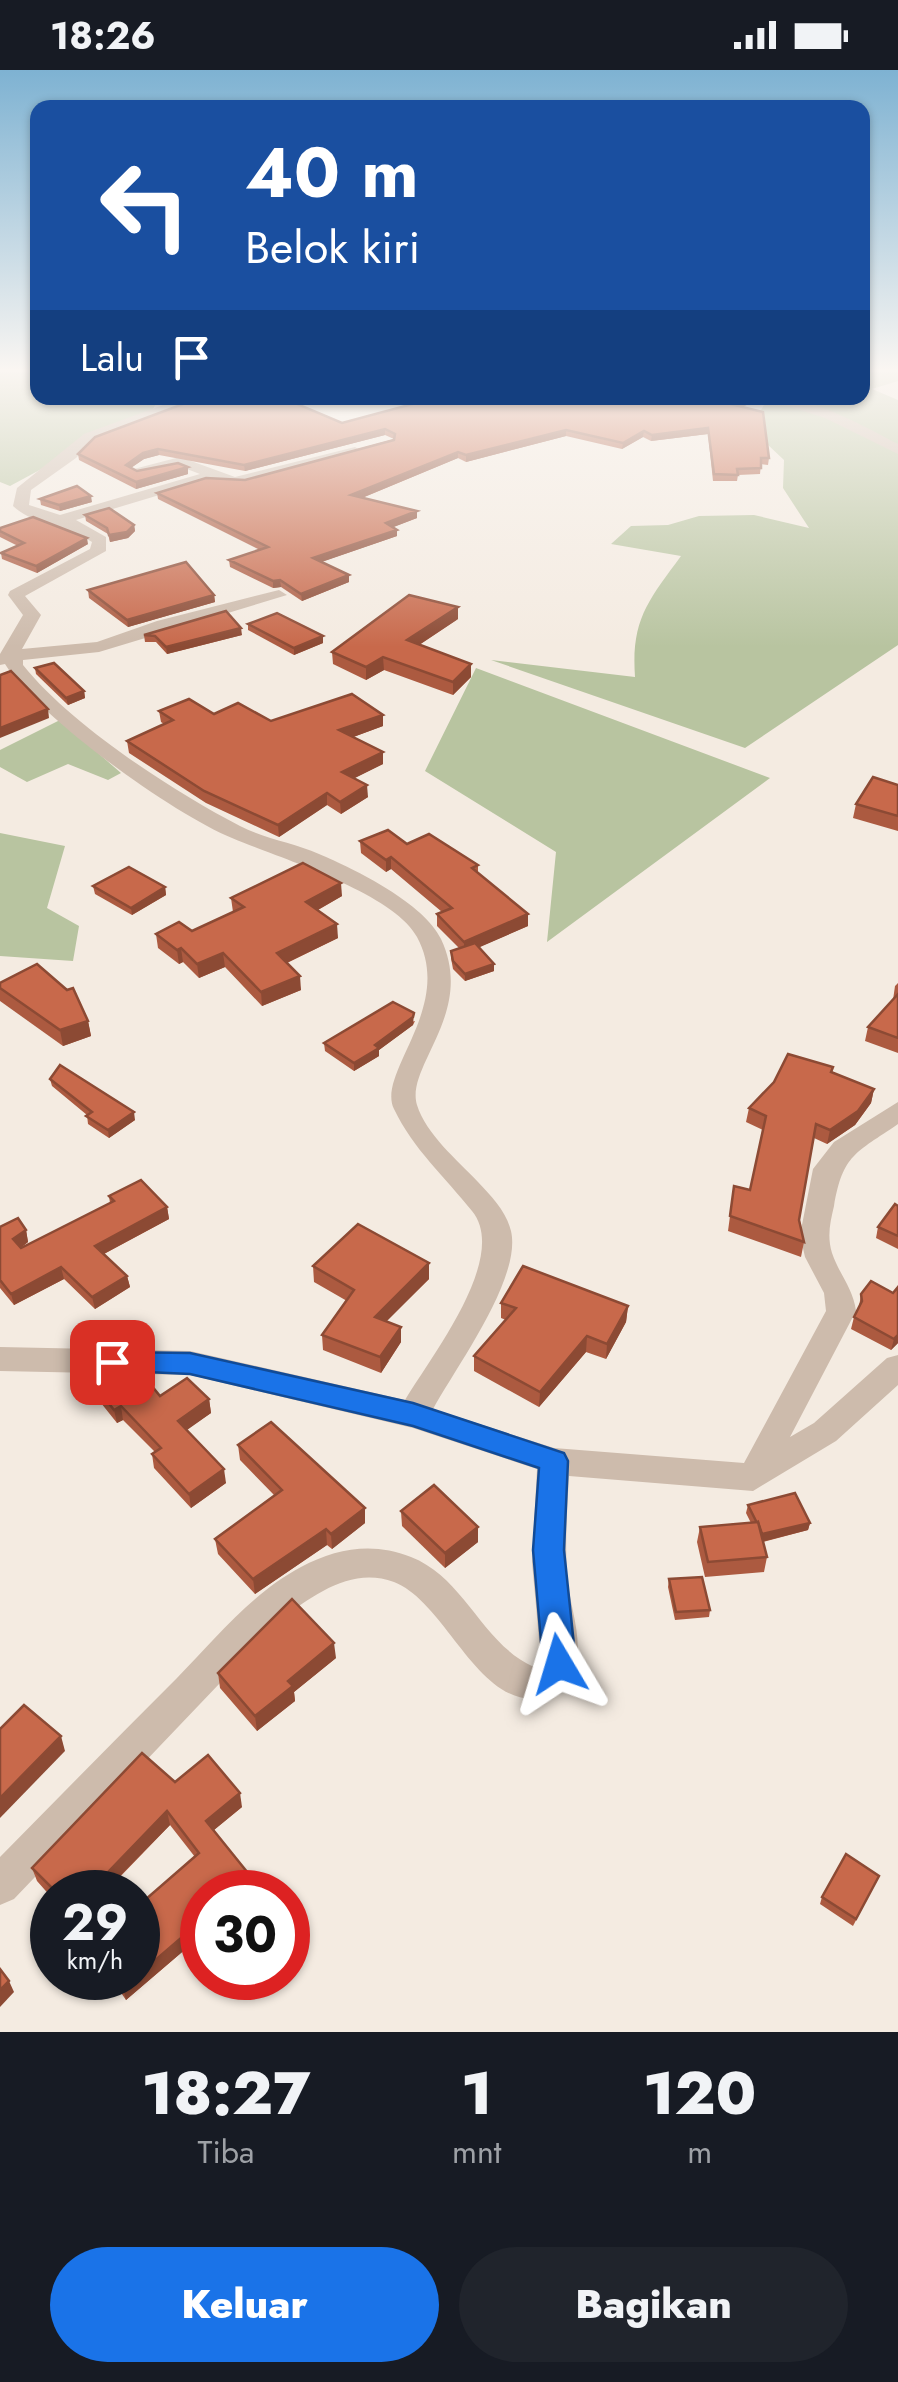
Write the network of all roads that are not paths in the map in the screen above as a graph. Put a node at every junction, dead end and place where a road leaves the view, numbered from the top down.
1 (59, 464) edge
2 (169, 464) edge
3 (188, 464) edge
4 (306, 464) edge
5 (137, 470) edge
6 (218, 476) junction
7 (11, 510) edge
8 (61, 520) junction
9 (278, 595) dead end
10 (7, 658) edge
11 (898, 1111) edge
12 (0, 1359) edge
13 (898, 1367) edge
14 (413, 1414) junction
15 (554, 1461) junction
16 (752, 1478) junction
17 (0, 1886) edge

1 - 7 street
2 - 5 street
3 - 6 street
4 - 6 street
6 - 8 street
7 - 8 street
8 - 10 street
9 - 10 street
10 - 14 street
11 - 16 street
12 - 14 street
13 - 16 street
14 - 15 street
15 - 16 street
15 - 17 street

